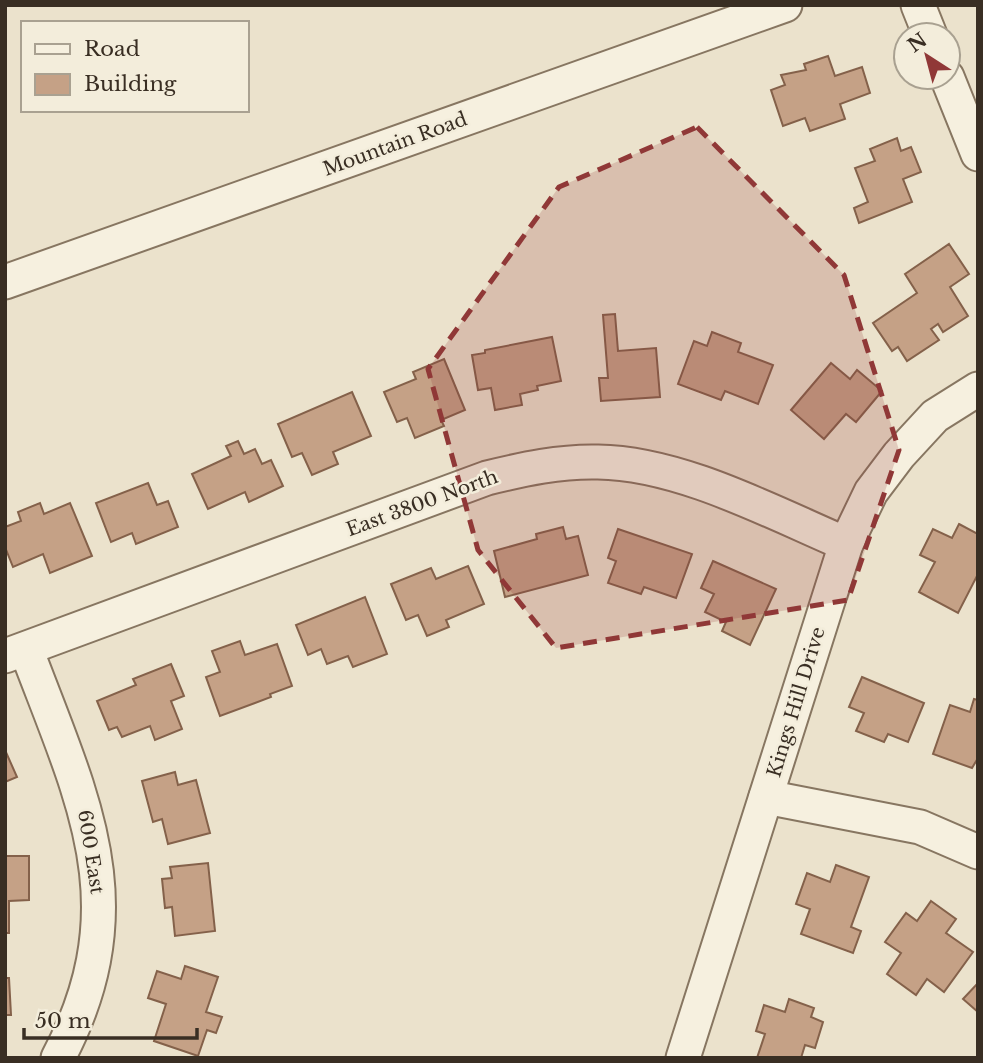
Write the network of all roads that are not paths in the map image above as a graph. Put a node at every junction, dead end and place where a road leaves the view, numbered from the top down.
1 (785, 5) edge
2 (953, 91) edge
3 (978, 154) edge
4 (5, 282) edge
5 (978, 389) edge
6 (846, 544) junction
7 (15, 652) edge
8 (766, 796) junction
9 (978, 852) edge
10 (58, 1058) edge
11 (683, 1058) edge

1 - 4 street, Mountain Road
2 - 3 street
5 - 6 street, Kings Hill Drive
6 - 7 street, East 3800 North
6 - 8 street, Kings Hill Drive
7 - 10 street, 600 East
8 - 9 street
8 - 11 street, Kings Hill Drive

